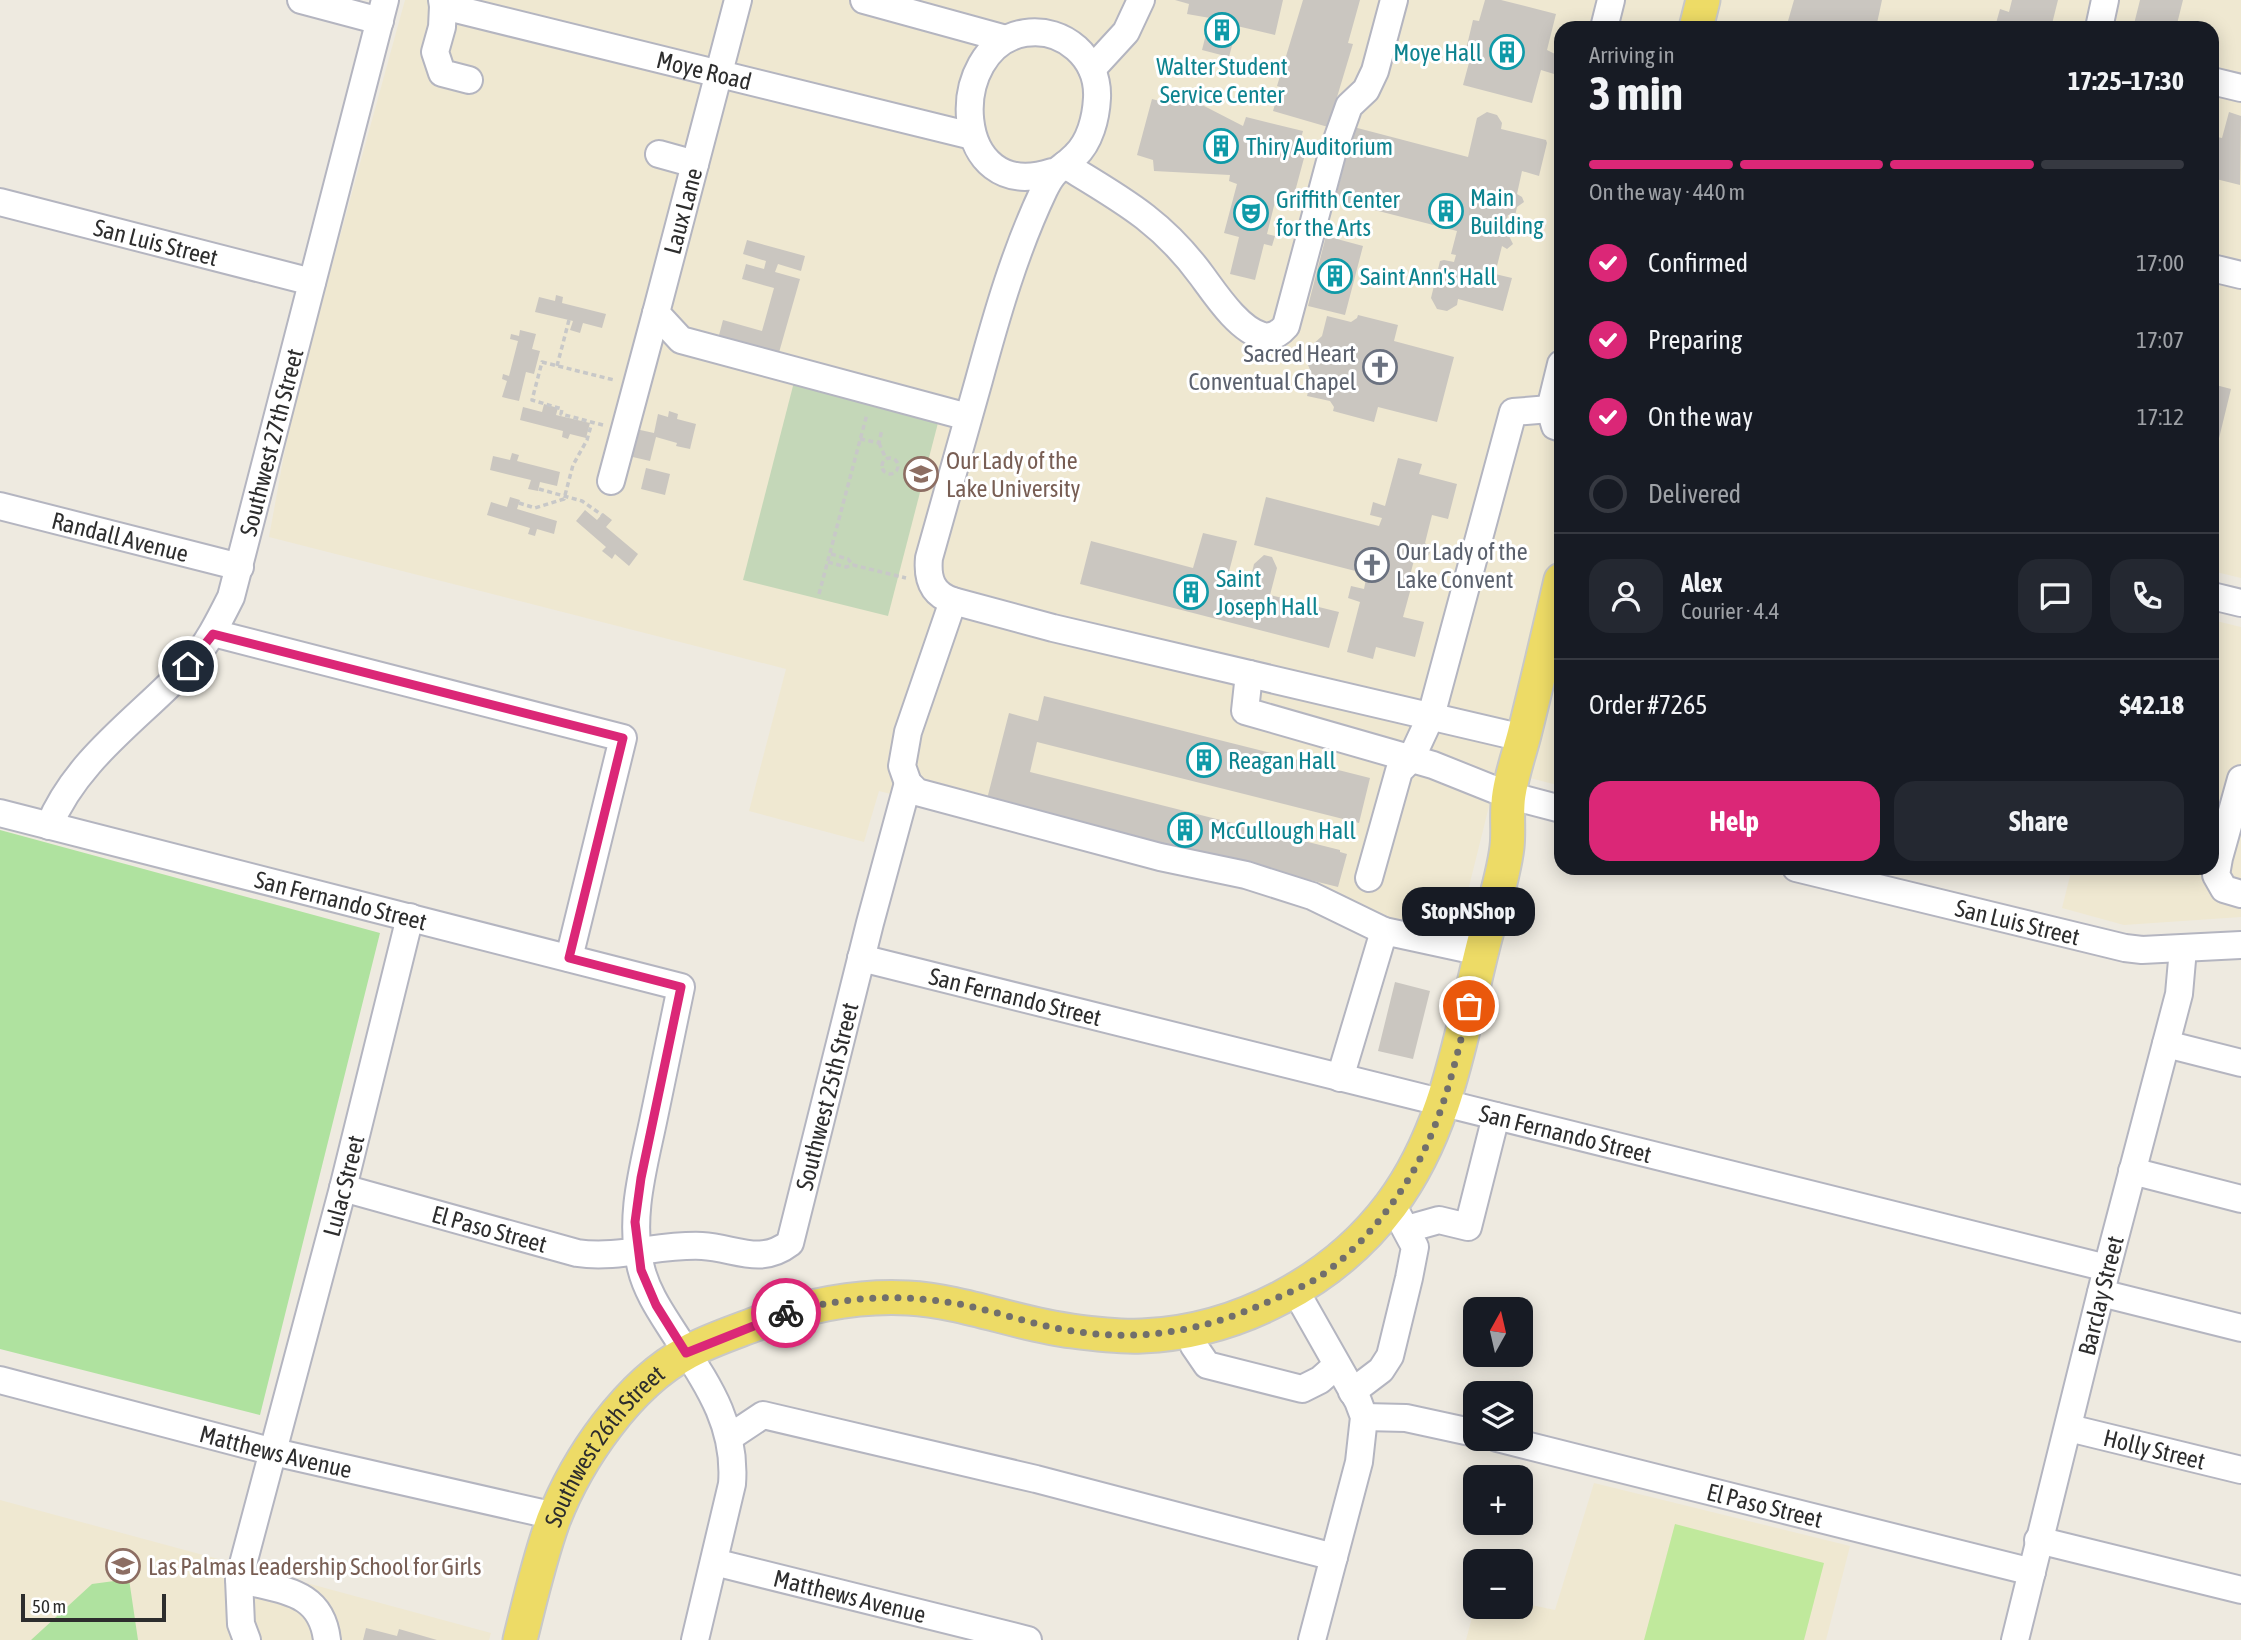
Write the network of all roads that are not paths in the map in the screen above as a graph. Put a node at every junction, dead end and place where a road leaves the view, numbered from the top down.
1 (301, 0) edge
2 (738, 0) edge
3 (864, 0) edge
4 (1141, 0) edge
5 (1394, 0) edge
6 (1611, 0) edge
7 (1703, 0) edge
8 (1726, 0) edge
9 (2105, 0) edge
10 (442, 3) edge
11 (489, 8) edge
12 (382, 10) edge
13 (1606, 21) edge
14 (1698, 21) edge
15 (1721, 21) edge
16 (2100, 21) edge
17 (1006, 39) junction
18 (1092, 69) junction
19 (718, 74) junction
20 (469, 80) dead end
21 (2219, 83) edge
22 (2241, 88) edge
23 (972, 136) junction
24 (659, 155) dead end
25 (695, 164) junction
26 (1058, 169) junction
27 (0, 202) edge
28 (2219, 270) edge
29 (2241, 275) edge
30 (312, 282) junction
31 (656, 313) junction
32 (968, 417) junction
33 (1554, 419) edge
34 (611, 481) dead end
35 (0, 506) edge
36 (240, 568) junction
37 (2219, 598) edge
38 (953, 601) junction
39 (2241, 603) edge
40 (1554, 609) edge
41 (213, 634) junction
42 (1249, 674) junction
43 (1554, 710) edge
44 (1431, 716) junction
45 (1523, 738) junction
46 (1411, 759) junction
47 (905, 791) junction
48 (2239, 791) edge
49 (1534, 802) edge
50 (0, 813) edge
51 (49, 826) junction
52 (2219, 858) edge
53 (1825, 875) edge
54 (2216, 875) edge
55 (1369, 878) dead end
56 (2241, 894) edge
57 (410, 918) junction
58 (1384, 931) junction
59 (2241, 945) edge
60 (2183, 948) junction
61 (1481, 952) junction
62 (569, 958) junction
63 (861, 958) junction
64 (681, 987) joint
65 (2166, 1044) junction
66 (2241, 1063) edge
67 (1340, 1078) junction
68 (1444, 1104) junction
69 (1496, 1116) junction
70 (2132, 1171) junction
71 (342, 1188) junction
72 (2241, 1199) edge
73 (1400, 1217) junction
74 (638, 1251) junction
75 (2104, 1281) junction
76 (1294, 1290) junction
77 (2241, 1328) edge
78 (1187, 1330) junction
79 (686, 1353) junction
80 (1337, 1366) junction
81 (0, 1380) edge
82 (1352, 1392) junction
83 (1364, 1418) junction
84 (2068, 1428) junction
85 (1463, 1430) edge
86 (730, 1437) junction
87 (1533, 1447) edge
88 (274, 1452) junction
89 (2241, 1470) edge
90 (555, 1516) junction
91 (2038, 1540) junction
92 (1334, 1557) junction
93 (714, 1562) junction
94 (2032, 1572) junction
95 (239, 1579) junction
96 (2241, 1590) edge
97 (247, 1640) edge
98 (327, 1640) edge
99 (520, 1640) edge
100 (695, 1640) edge
101 (1028, 1640) edge
102 (1312, 1640) edge
103 (2015, 1640) edge

1 - 12 street
2 - 19 street, Laux Lane
3 - 17 street
4 - 18 street
5 - 26 street
6 - 13 street
7 - 14 main road
8 - 15 main road
9 - 16 street
10 - 11 street, Moye Road
10 - 20 street
11 - 19 street, Moye Road
12 - 30 street, Southwest 27th Street
17 - 18 street
17 - 23 street
18 - 26 street
19 - 23 street, Moye Road
19 - 25 street, Laux Lane
21 - 22 street
23 - 26 street
24 - 25 street
25 - 31 street, Laux Lane
26 - 32 street
27 - 30 street, San Luis Street
28 - 29 street
30 - 36 street, Southwest 27th Street
31 - 32 street
31 - 34 street, Laux Lane
32 - 38 street
33 - 44 street
35 - 36 street, Randall Avenue
36 - 41 street, Southwest 27th Street
37 - 39 street
38 - 42 street
38 - 47 street, Southwest 25th Street
40 - 45 main road
41 - 51 street, Southwest 27th Street
41 - 62 street
42 - 44 street
42 - 46 street
43 - 49 main road
44 - 45 street
44 - 46 street
45 - 49 main road
46 - 49 street
46 - 55 street
47 - 58 street
47 - 63 street, Southwest 25th Street
48 - 52 street
49 - 61 main road
50 - 51 street, San Fernando Street
51 - 57 street, San Fernando Street
53 - 60 street, San Luis Street
54 - 56 street
57 - 62 street, San Fernando Street
57 - 71 street, Lulac Street
58 - 61 street
58 - 67 street
59 - 60 street, San Luis Street
60 - 65 street, Barclay Street
61 - 68 main road
62 - 64 street, San Fernando Street
63 - 67 street, San Fernando Street
63 - 74 street, Southwest 25th Street
64 - 74 street, Southwest 26th Street
65 - 66 street
65 - 70 street, Barclay Street
67 - 68 street, San Fernando Street
68 - 69 street, San Fernando Street
68 - 73 main road
69 - 73 street
69 - 75 street, San Fernando Street
70 - 72 street
70 - 75 street, Barclay Street
71 - 74 street, El Paso Street
71 - 88 street, Lulac Street
73 - 76 main road
73 - 82 street
74 - 79 street, Southwest 26th Street
75 - 77 street, San Fernando Street
75 - 84 street, Barclay Street
76 - 78 main road
76 - 80 street
78 - 79 main road
78 - 80 street
79 - 86 street
79 - 90 main road, Southwest 26th Street
80 - 82 street
81 - 88 street, Matthews Avenue
82 - 83 street
83 - 85 street
83 - 92 street
84 - 89 street, Holly Street
84 - 91 street, Barclay Street
86 - 92 street
86 - 93 street
87 - 94 street, El Paso Street
88 - 90 street, Matthews Avenue
88 - 95 street, Lulac Street
90 - 99 main road, Southwest 26th Street
91 - 94 street, Barclay Street
91 - 96 street
92 - 102 street
93 - 100 street
93 - 101 street, Matthews Avenue
94 - 103 street, Barclay Street
95 - 97 street, Lulac Street
95 - 98 street

